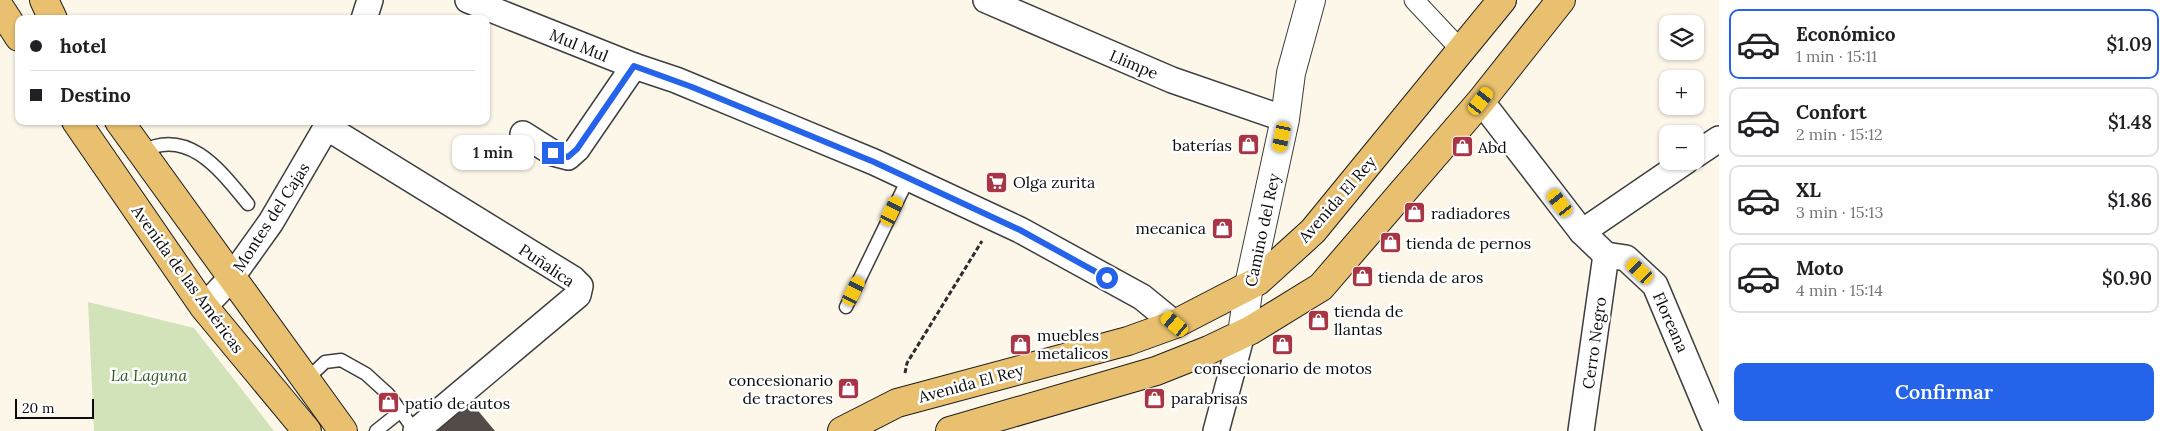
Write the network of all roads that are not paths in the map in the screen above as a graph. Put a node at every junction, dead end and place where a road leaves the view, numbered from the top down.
1 (44, 0) edge
2 (370, 0) edge
3 (468, 0) edge
4 (986, 0) edge
5 (1312, 0) edge
6 (1414, 0) edge
7 (1502, 0) edge
8 (1561, 0) edge
9 (52, 15) edge
10 (365, 15) edge
11 (1461, 50) junction
12 (634, 66) junction
13 (1481, 101) junction
14 (1286, 119) junction
15 (79, 125) edge
16 (122, 125) edge
17 (329, 125) edge
18 (524, 134) dead end
19 (1719, 139) edge
20 (1704, 149) edge
21 (141, 152) junction
22 (1673, 170) edge
23 (908, 179) junction
24 (248, 204) dead end
25 (1582, 232) junction
26 (1606, 254) junction
27 (231, 278) junction
28 (1249, 285) junction
29 (204, 307) junction
30 (846, 307) dead end
31 (1175, 324) junction
32 (1242, 334) junction
33 (306, 380) junction
34 (401, 411) junction
35 (996, 425) edge
36 (307, 431) edge
37 (343, 431) edge
38 (376, 431) edge
39 (416, 431) edge
40 (842, 431) edge
41 (950, 431) edge
42 (1216, 431) edge
43 (1581, 431) edge
44 (1719, 431) edge

1 - 9 main road
2 - 10 street
3 - 12 street, Mul Mul
4 - 14 street, Llimpe
5 - 14 street, Camino del Rey
6 - 11 street
7 - 11 main road, Avenida El Rey
8 - 13 main road
11 - 28 main road, Avenida El Rey
12 - 18 street
12 - 23 street, Mul Mul
13 - 25 street, Floreana
13 - 32 main road
14 - 28 street, Camino del Rey
15 - 29 main road, Avenida de las Américas
16 - 21 main road
17 - 27 street, Montes del Cajas
17 - 39 street, Puñalica
19 - 20 street
21 - 24 lane
21 - 27 main road
22 - 25 street
23 - 30 lane
23 - 31 street, Mul Mul
25 - 26 street, Floreana
26 - 43 street, Cerro Negro
26 - 44 street, Floreana
27 - 29 street, Montes del Cajas
27 - 33 main road
28 - 31 main road, Avenida El Rey
28 - 32 street, Camino del Rey
29 - 36 main road, Avenida de las Américas
31 - 40 main road, Avenida El Rey
32 - 35 main road
32 - 42 street, Camino del Rey
33 - 34 lane
33 - 37 main road
34 - 38 lane
34 - 39 lane
35 - 41 main road

